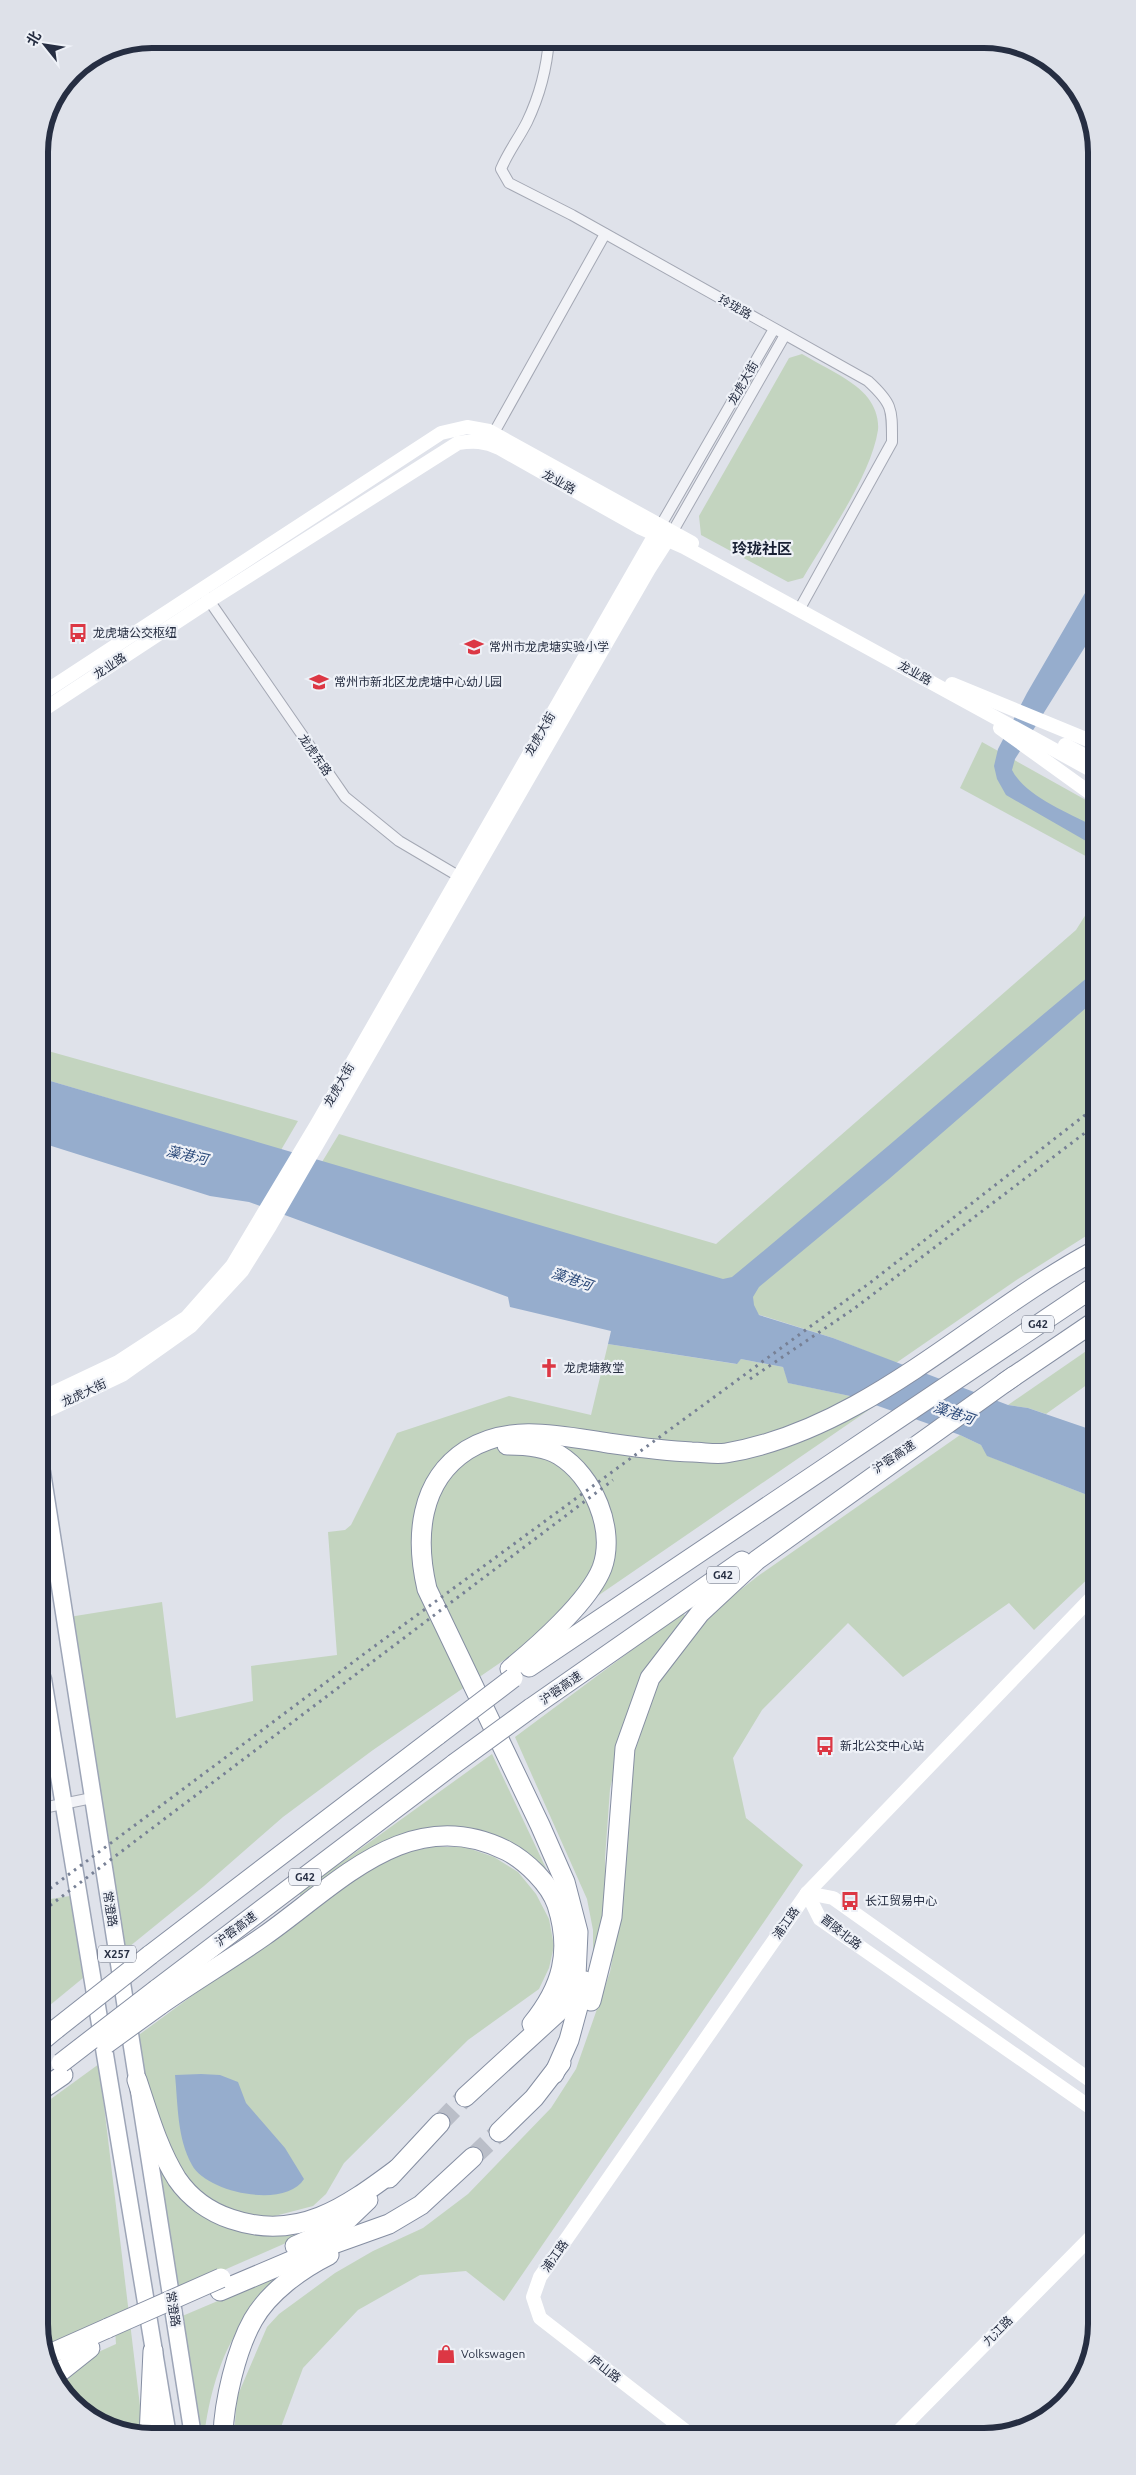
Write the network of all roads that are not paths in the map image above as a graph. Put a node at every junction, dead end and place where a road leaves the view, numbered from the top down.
1 (547, 48) edge
2 (605, 234) junction
3 (774, 328) junction
4 (785, 335) junction
5 (491, 438) junction
6 (664, 533) junction
7 (205, 595) junction
8 (801, 607) junction
9 (48, 690) edge
10 (48, 706) edge
11 (1007, 719) junction
12 (1040, 737) junction
13 (1088, 742) edge
14 (1088, 758) edge
15 (1088, 768) edge
16 (1088, 790) edge
17 (463, 879) junction
18 (265, 1224) junction
19 (1088, 1254) edge
20 (1088, 1291) edge
21 (1088, 1326) edge
22 (48, 1395) edge
23 (48, 1410) edge
24 (918, 1443) junction
25 (48, 1511) edge
26 (1088, 1601) edge
27 (512, 1674) junction
28 (48, 1709) edge
29 (92, 1798) junction
30 (64, 1804) junction
31 (48, 1807) edge
32 (807, 1892) junction
33 (158, 1997) junction
34 (50, 2034) edge
35 (56, 2072) edge
36 (492, 2072) junction
37 (554, 2074) junction
38 (1088, 2079) edge
39 (137, 2080) junction
40 (48, 2083) edge
41 (465, 2098) tunnel mouth
42 (1088, 2106) edge
43 (440, 2123) tunnel mouth
44 (499, 2132) tunnel mouth
45 (473, 2157) tunnel mouth
46 (398, 2169) junction
47 (389, 2224) junction
48 (1088, 2240) edge
49 (220, 2285) junction
50 (533, 2297) joint
51 (109, 2334) junction
52 (64, 2348) junction
53 (90, 2348) junction
54 (51, 2349) edge
55 (153, 2351) junction
56 (52, 2353) edge
57 (56, 2364) edge
58 (60, 2372) edge
59 (149, 2427) edge
60 (166, 2427) edge
61 (192, 2427) edge
62 (223, 2427) edge
63 (681, 2428) edge
64 (902, 2428) edge

1 - 2 street, 玲珑路
2 - 3 street, 玲珑路
2 - 5 street
3 - 4 street, 玲珑路
3 - 6 street, 龙虎大街
4 - 6 street, 龙虎大街
4 - 8 street, 玲珑路
5 - 6 street, 龙业路
5 - 7 street, 龙业路
6 - 8 street, 龙业路
6 - 17 street, 龙虎大街
7 - 9 street, 龙业路
7 - 10 street, 龙业路
7 - 17 street, 龙虎东路
8 - 11 street, 龙业路
11 - 12 street, 龙业路
11 - 12 street
12 - 13 street
12 - 14 street, 龙业路
12 - 15 street, 龙业路
12 - 16 street
17 - 18 street, 龙虎大街
18 - 22 street, 龙虎大街
18 - 23 street, 龙虎大街
19 - 36 highway
20 - 27 highway, G42
21 - 24 highway, G42
24 - 33 highway, 沪蓉高速 / G42, bridge
24 - 37 highway
25 - 29 main road, 常澄路 / X257
26 - 32 street, 浦江路
27 - 34 highway, G42, bridge
27 - 37 highway
28 - 30 main road, X257
29 - 30 street
29 - 39 main road, 常澄路 / X257
30 - 31 street
30 - 55 main road, X257
32 - 38 street, 晋陵北路
32 - 42 street, 晋陵北路
32 - 50 street, 浦江路
33 - 35 highway, bridge
33 - 36 highway
35 - 40 highway
36 - 41 highway
37 - 44 highway
39 - 46 highway
39 - 61 main road, 常澄路 / X257
43 - 46 highway
45 - 47 highway
46 - 49 highway
47 - 49 highway
47 - 62 highway
48 - 64 street, 九江路
49 - 51 highway
50 - 63 street, 庐山路
51 - 52 highway
51 - 53 highway
52 - 54 highway
52 - 56 highway
53 - 57 highway
53 - 58 highway
55 - 59 highway
55 - 60 main road, X257

